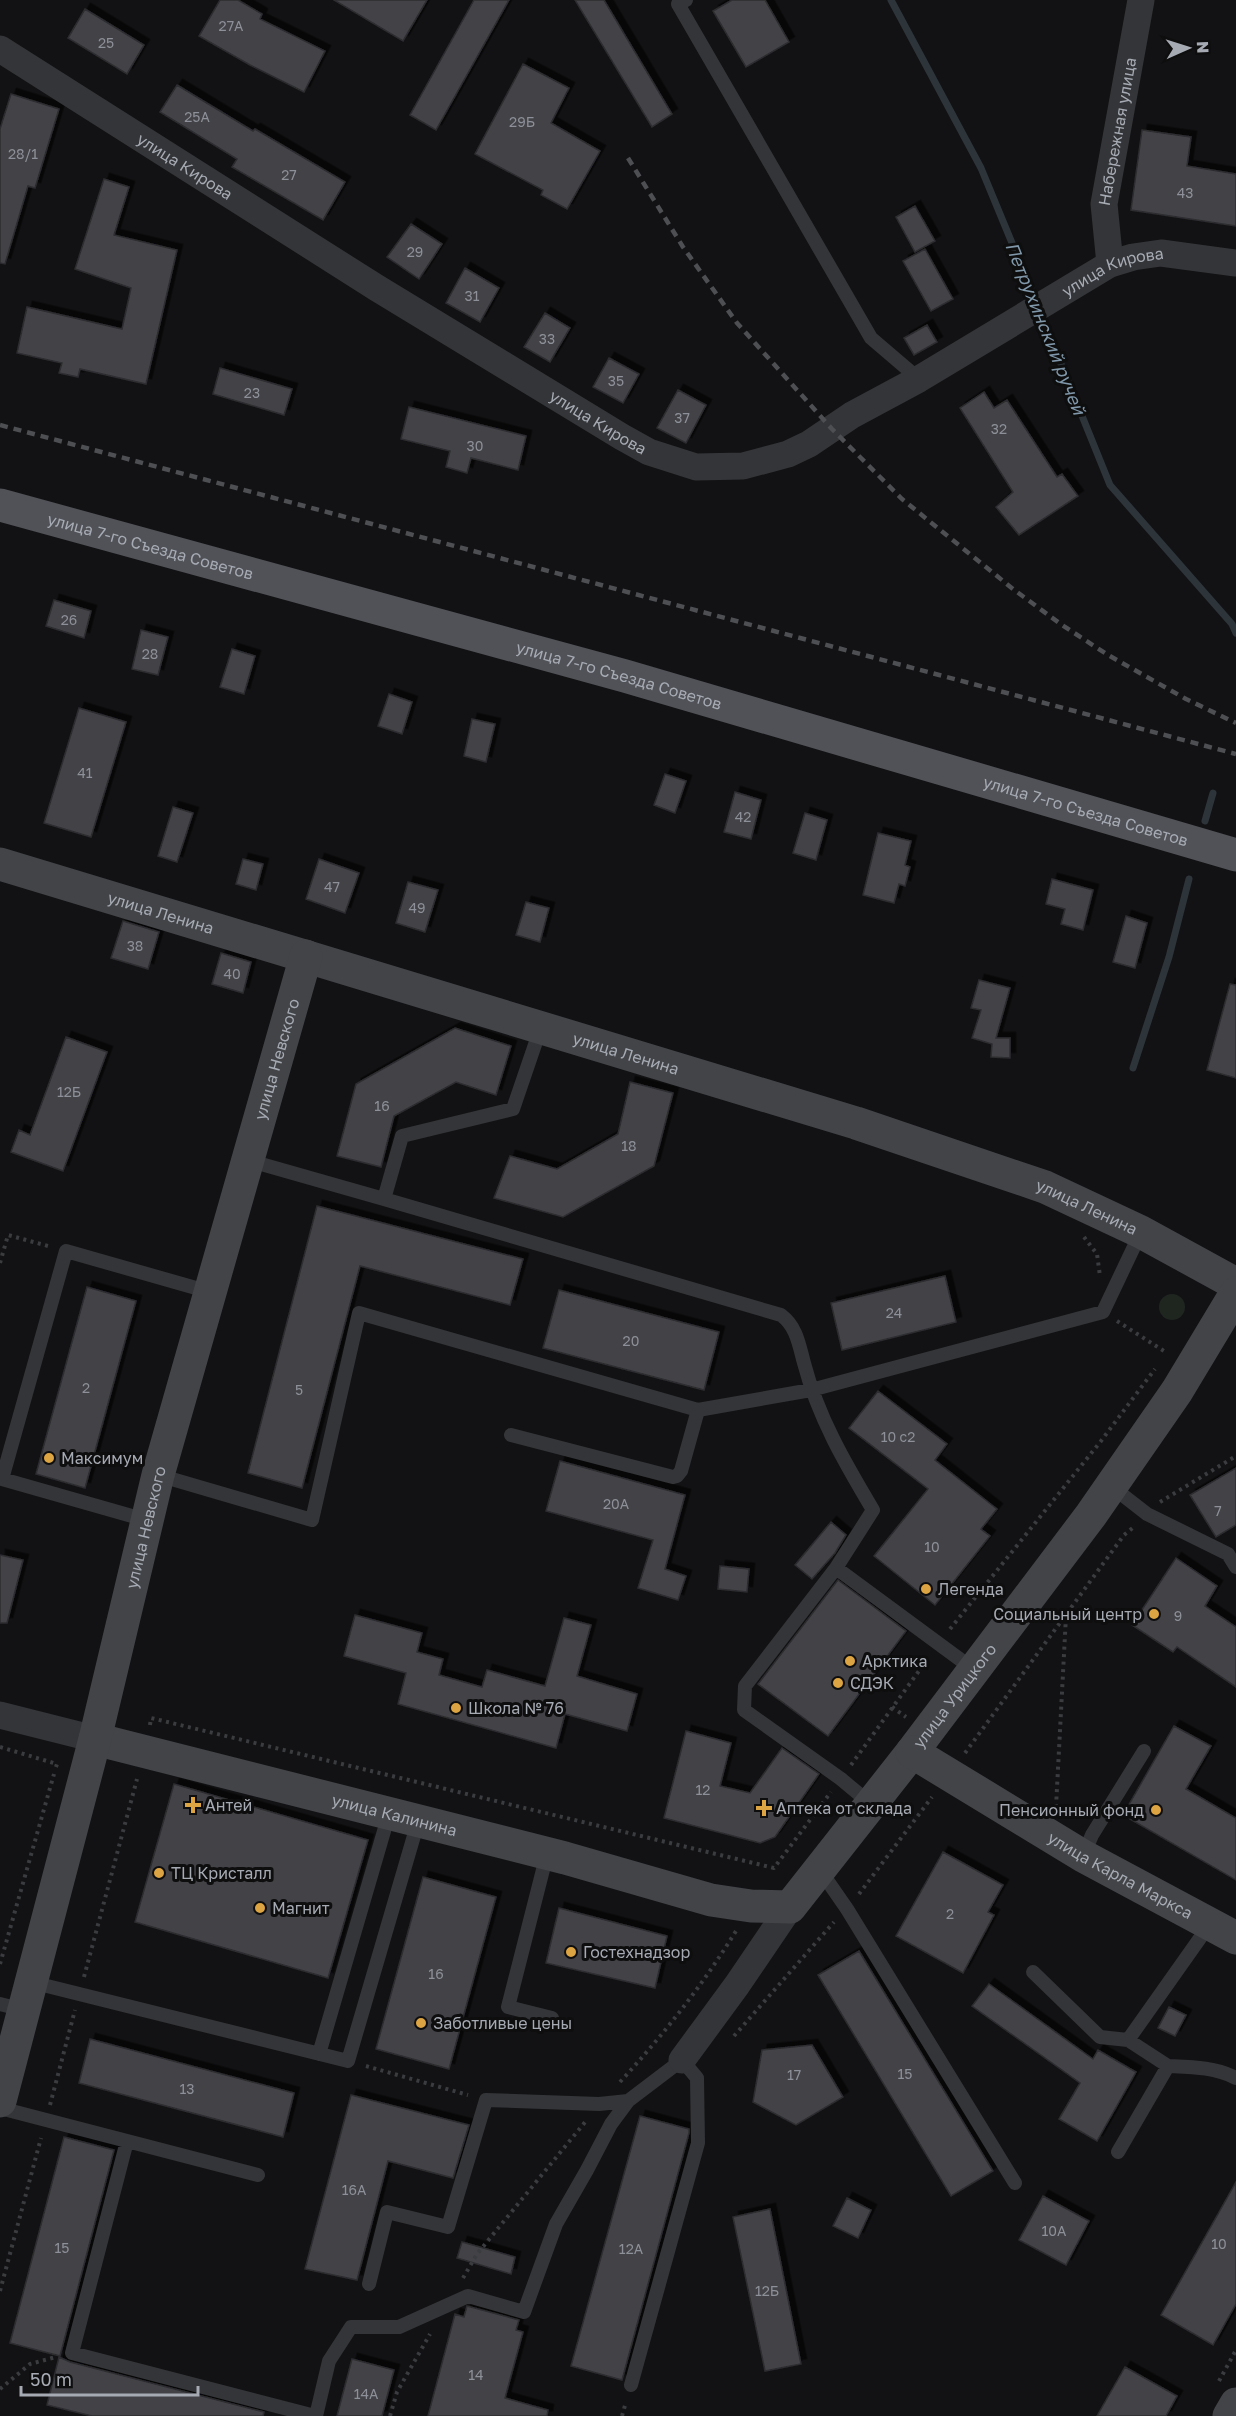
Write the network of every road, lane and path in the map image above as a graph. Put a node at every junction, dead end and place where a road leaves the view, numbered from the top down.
1 (1141, 0) edge
2 (680, 1) edge
3 (0, 49) edge
4 (1236, 263) edge
5 (1110, 264) junction
6 (919, 380) junction
7 (0, 505) edge
8 (1236, 855) edge
9 (0, 864) edge
10 (306, 956) junction
11 (540, 1027) junction
12 (247, 1160) junction
13 (384, 1199) junction
14 (1080, 1231) dead end
15 (1141, 1232) junction
16 (66, 1251) junction
17 (0, 1263) edge
18 (1236, 1284) edge
19 (210, 1292) junction
20 (1236, 1293) edge
21 (1103, 1312) junction
22 (811, 1390) junction
23 (698, 1410) junction
24 (511, 1436) dead end
25 (1236, 1456) edge
26 (158, 1475) junction
27 (1111, 1486) junction
28 (1165, 1498) dead end
29 (146, 1520) junction
30 (1232, 1552) edge
31 (1236, 1567) edge
32 (836, 1568) junction
33 (1066, 1616) dead end
34 (939, 1644) junction
35 (973, 1669) junction
36 (0, 1715) edge
37 (95, 1739) junction
38 (0, 1747) edge
39 (1144, 1750) dead end
40 (144, 1752) junction
41 (912, 1752) junction
42 (841, 1779) junction
43 (871, 1804) junction
44 (1056, 1809) dead end
45 (404, 1818) junction
46 (547, 1854) junction
47 (1083, 1856) junction
48 (774, 1868) junction
49 (820, 1870) junction
50 (751, 1906) junction
51 (790, 1907) junction
52 (1229, 1934) edge
53 (0, 1964) edge
54 (1033, 1972) dead end
55 (79, 1994) junction
56 (19, 1999) edge
57 (552, 2018) dead end
58 (1128, 2040) junction
59 (319, 2054) junction
60 (682, 2060) junction
61 (348, 2061) junction
62 (1168, 2066) junction
63 (1236, 2078) edge
64 (486, 2100) junction
65 (0, 2101) edge
66 (628, 2101) junction
67 (599, 2104) junction
68 (0, 2108) edge
69 (46, 2118) junction
70 (127, 2141) junction
71 (1118, 2152) dead end
72 (258, 2175) dead end
73 (1015, 2183) dead end
74 (369, 2284) dead end
75 (0, 2291) edge
76 (446, 2307) junction
77 (72, 2353) junction
78 (632, 2385) dead end
79 (0, 2389) edge
80 (1236, 2404) edge
81 (316, 2416) edge
82 (390, 2416) edge
83 (1229, 2416) edge

1 - 5 street, Набережная улица
2 - 6 lane
3 - 6 street, улица Кирова
4 - 5 street, улица Кирова
5 - 6 street, улица Кирова
7 - 8 main road, улица 7-го Съезда Советов
9 - 10 street, улица Ленина
10 - 11 street, улица Ленина
10 - 12 street, улица Невского
11 - 13 lane
11 - 15 street, улица Ленина
12 - 13 lane
12 - 19 street, улица Невского
13 - 22 lane
14 - 21 path
15 - 18 street, улица Ленина
15 - 21 lane
16 - 17 path
16 - 19 lane
16 - 29 lane
19 - 26 street, улица Невского
20 - 27 street, улица Урицкого
21 - 22 lane
21 - 34 path
22 - 23 lane
22 - 32 lane
23 - 24 lane
23 - 26 lane
25 - 28 path
26 - 29 street, улица Невского
27 - 30 lane
27 - 35 street, улица Урицкого
29 - 37 street, улица Невского
30 - 31 lane
32 - 34 lane
32 - 42 lane
33 - 44 path
34 - 35 lane
34 - 42 path
35 - 41 street, улица Урицкого
36 - 37 street, улица Калинина
37 - 40 street, улица Калинина
37 - 56 street, улица Невского
38 - 53 path
39 - 47 lane
40 - 45 street, улица Калинина
40 - 48 path
40 - 55 path
41 - 43 street, улица Урицкого
41 - 47 street, улица Карла Маркса
42 - 43 lane
42 - 48 path
43 - 49 street, улица Урицкого
45 - 46 street, улица Калинина
45 - 59 lane
45 - 61 lane
46 - 50 street, улица Калинина
46 - 57 lane
47 - 52 street, улица Карла Маркса
48 - 50 path
49 - 51 street, улица Урицкого
49 - 73 lane
50 - 51 street, улица Калинина
50 - 67 path
51 - 60 street, улица Урицкого
52 - 58 lane
54 - 58 lane
55 - 56 lane
55 - 59 lane
55 - 69 path
56 - 65 street, улица Невского
58 - 62 lane
59 - 61 lane
60 - 66 lane
60 - 78 lane
61 - 64 path
62 - 63 lane
62 - 71 lane
64 - 67 lane
64 - 74 lane
66 - 67 lane
66 - 76 lane
67 - 76 path
68 - 69 lane
69 - 70 lane
69 - 75 path
70 - 72 lane
70 - 77 lane
76 - 81 lane
76 - 82 path
77 - 79 path
77 - 81 lane
80 - 83 street

